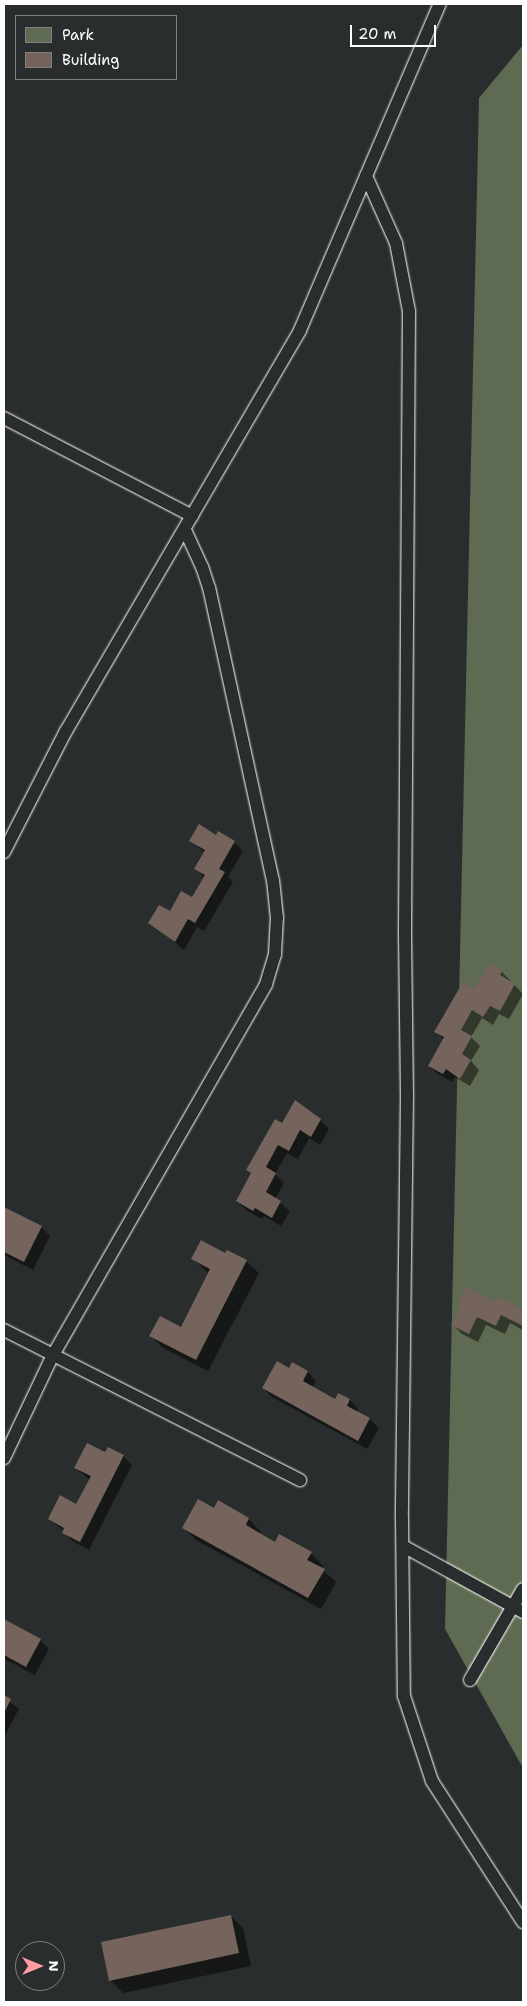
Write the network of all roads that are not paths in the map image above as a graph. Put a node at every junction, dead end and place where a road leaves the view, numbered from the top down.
1 (440, 4) edge
2 (366, 176) junction
3 (4, 418) edge
4 (192, 516) junction
5 (185, 530) junction
6 (4, 852) edge
7 (4, 1330) edge
8 (53, 1355) junction
9 (4, 1458) edge
10 (300, 1480) dead end
11 (403, 1546) junction
12 (523, 1588) edge
13 (518, 1609) edge
14 (470, 1680) dead end
15 (523, 1922) edge

1 - 2 lane
2 - 4 lane
2 - 11 lane
3 - 4 lane
4 - 5 lane
5 - 6 lane
5 - 8 lane
7 - 8 lane
8 - 9 lane
8 - 10 lane
11 - 13 lane
11 - 15 lane
12 - 13 lane
13 - 14 lane

